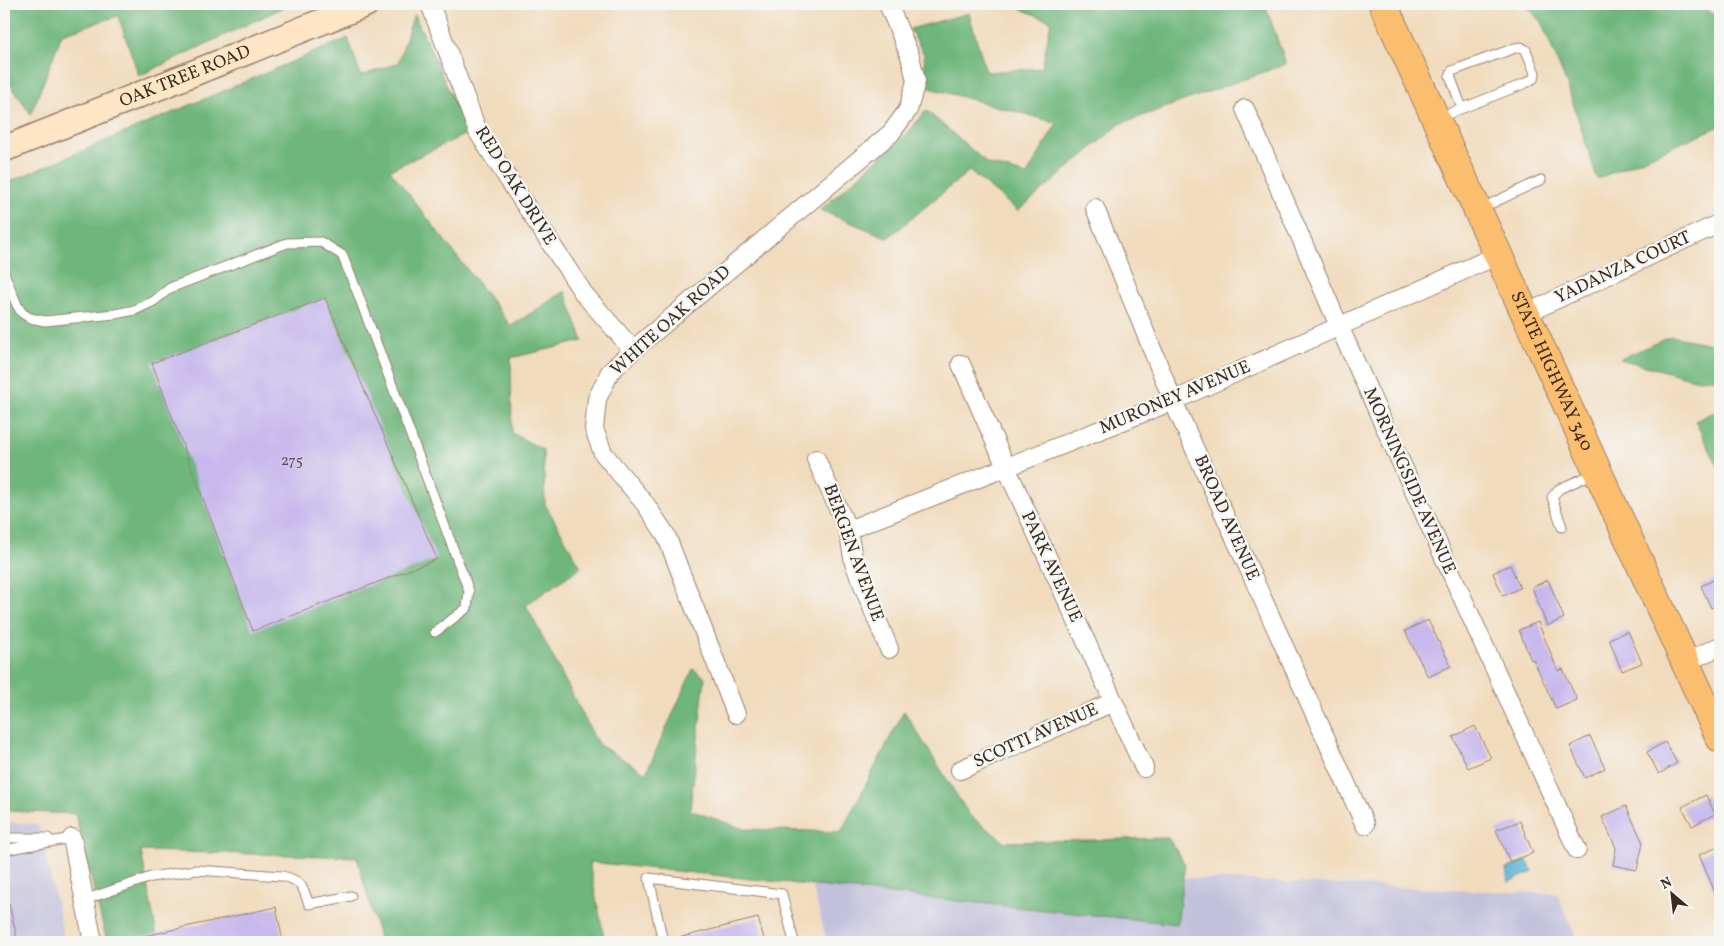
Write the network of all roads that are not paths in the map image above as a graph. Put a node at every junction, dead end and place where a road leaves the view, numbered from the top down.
1 (366, 4) edge
2 (430, 4) edge
3 (888, 4) edge
4 (1382, 4) edge
5 (1462, 108) junction
6 (1245, 110) dead end
7 (1435, 119) junction
8 (4, 149) edge
9 (1541, 180) dead end
10 (1095, 208) dead end
11 (1477, 210) junction
12 (1720, 223) edge
13 (1498, 255) junction
14 (4, 273) edge
15 (1525, 314) junction
16 (1339, 326) junction
17 (633, 350) junction
18 (961, 364) dead end
19 (1173, 401) junction
20 (816, 458) dead end
21 (1006, 467) junction
22 (1598, 472) junction
23 (1562, 527) dead end
24 (848, 530) junction
25 (435, 632) dead end
26 (1720, 646) edge
27 (889, 649) dead end
28 (1686, 662) junction
29 (1113, 702) junction
30 (736, 714) dead end
31 (1720, 738) edge
32 (1144, 768) dead end
33 (960, 770) dead end
34 (1366, 825) dead end
35 (4, 838) edge
36 (72, 838) junction
37 (4, 850) edge
38 (1577, 850) dead end
39 (351, 896) dead end
40 (84, 900) junction
41 (93, 942) edge
42 (663, 942) edge
43 (794, 942) edge

1 - 8 street, OAK TREE ROAD
2 - 17 street, RED OAK DRIVE
3 - 17 street, WHITE OAK ROAD
4 - 7 main road, STATE HIGHWAY 340
5 - 5 lane
5 - 7 lane
6 - 16 street, MORNINGSIDE AVENUE
7 - 11 main road, STATE HIGHWAY 340
9 - 11 lane
10 - 19 street, BROAD AVENUE
11 - 13 main road, STATE HIGHWAY 340
12 - 15 street, YADANZA COURT
13 - 15 main road, STATE HIGHWAY 340
13 - 16 street, MURONEY AVENUE
14 - 25 lane
15 - 22 main road, STATE HIGHWAY 340
16 - 19 street, MURONEY AVENUE
16 - 38 street, MORNINGSIDE AVENUE
17 - 30 street, WHITE OAK ROAD
18 - 21 street, PARK AVENUE
19 - 21 street, MURONEY AVENUE
19 - 34 street, BROAD AVENUE
20 - 24 street, BERGEN AVENUE
21 - 24 street, MURONEY AVENUE
21 - 29 street, PARK AVENUE
22 - 23 lane
22 - 28 main road, STATE HIGHWAY 340
24 - 27 street, BERGEN AVENUE
26 - 28 street
28 - 31 main road, STATE HIGHWAY 340
29 - 32 street, PARK AVENUE
29 - 33 street, SCOTTI AVENUE
35 - 36 lane
36 - 37 lane
36 - 40 street
39 - 40 lane
40 - 41 street
42 - 43 lane

